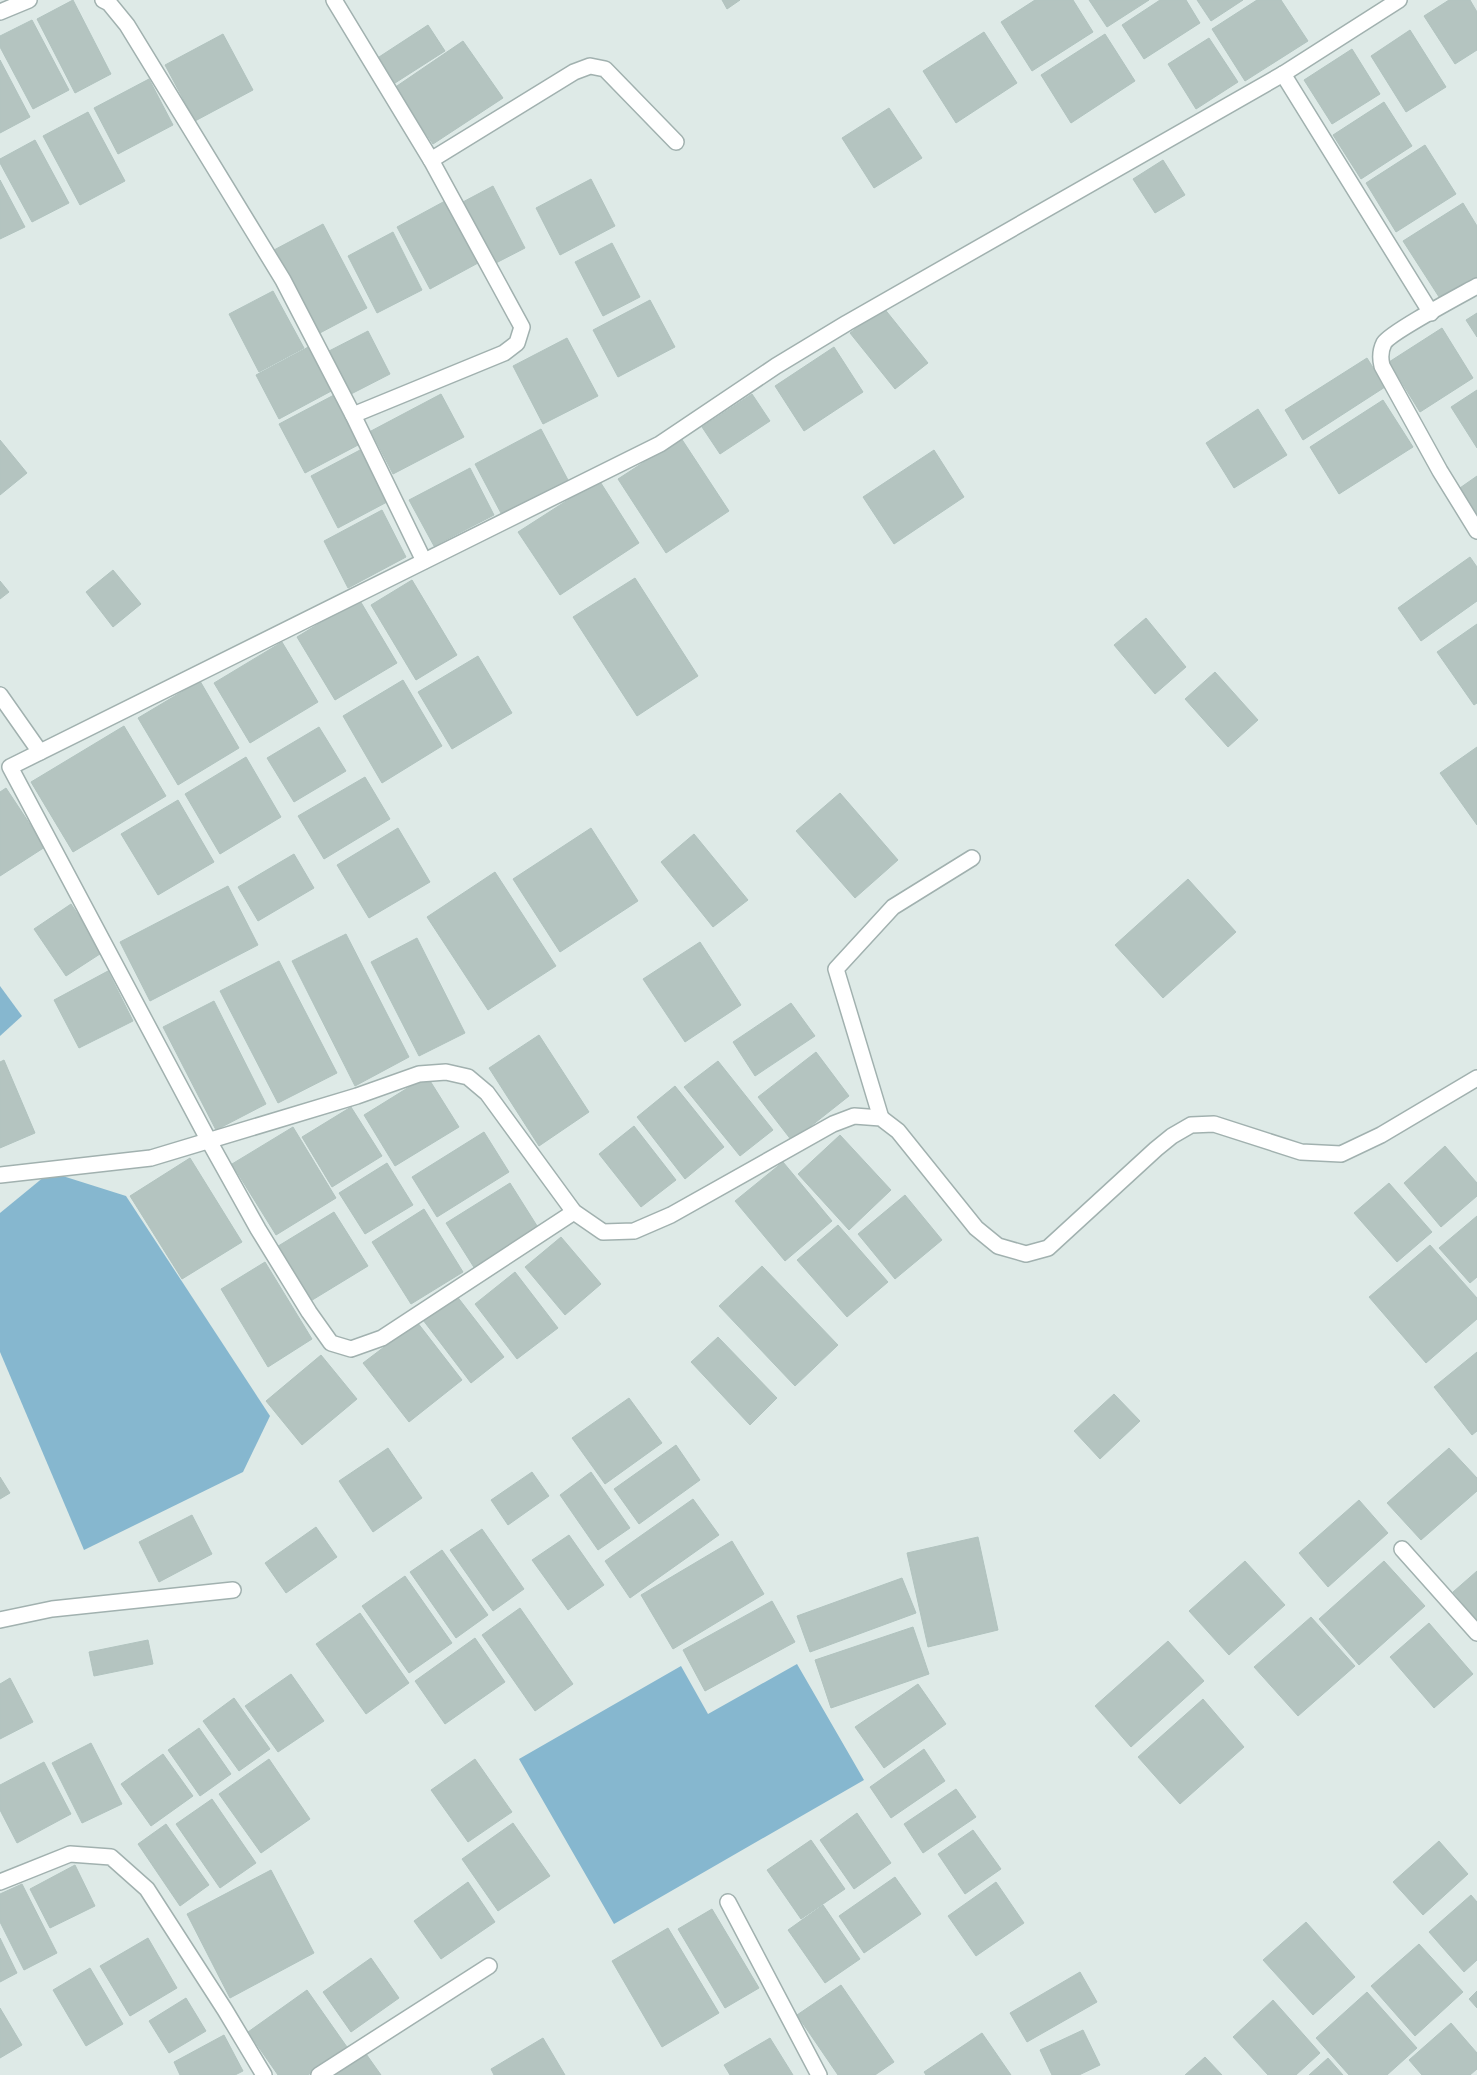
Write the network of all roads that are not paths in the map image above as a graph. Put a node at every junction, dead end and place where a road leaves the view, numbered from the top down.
1 (29, 0) edge
2 (103, 0) edge
3 (334, 0) edge
4 (1400, 0) edge
5 (0, 12) edge
6 (1284, 74) junction
7 (676, 142) dead end
8 (431, 160) junction
9 (1477, 286) edge
10 (1431, 313) junction
11 (353, 415) junction
12 (1477, 532) edge
13 (424, 561) junction
14 (0, 695) edge
15 (40, 752) junction
16 (5, 770) edge
17 (972, 858) dead end
18 (1477, 1078) edge
19 (881, 1118) junction
20 (209, 1141) junction
21 (0, 1176) edge
22 (574, 1212) junction
23 (1402, 1549) dead end
24 (233, 1590) dead end
25 (0, 1620) edge
26 (1477, 1634) edge
27 (0, 1882) edge
28 (728, 1902) dead end
29 (489, 1966) dead end
30 (264, 2075) edge
31 (319, 2075) edge
32 (819, 2075) edge

1 - 5 street
2 - 11 street
3 - 8 street
4 - 6 street
6 - 10 street
6 - 13 street
7 - 8 street
8 - 11 street
9 - 10 street
10 - 12 street
11 - 13 street
13 - 15 street
14 - 15 street
15 - 16 street
16 - 20 street
17 - 19 street
18 - 19 street
19 - 22 street
20 - 21 street
20 - 22 street
20 - 22 street
23 - 26 street
24 - 25 street
27 - 30 street
28 - 32 street
29 - 31 street

